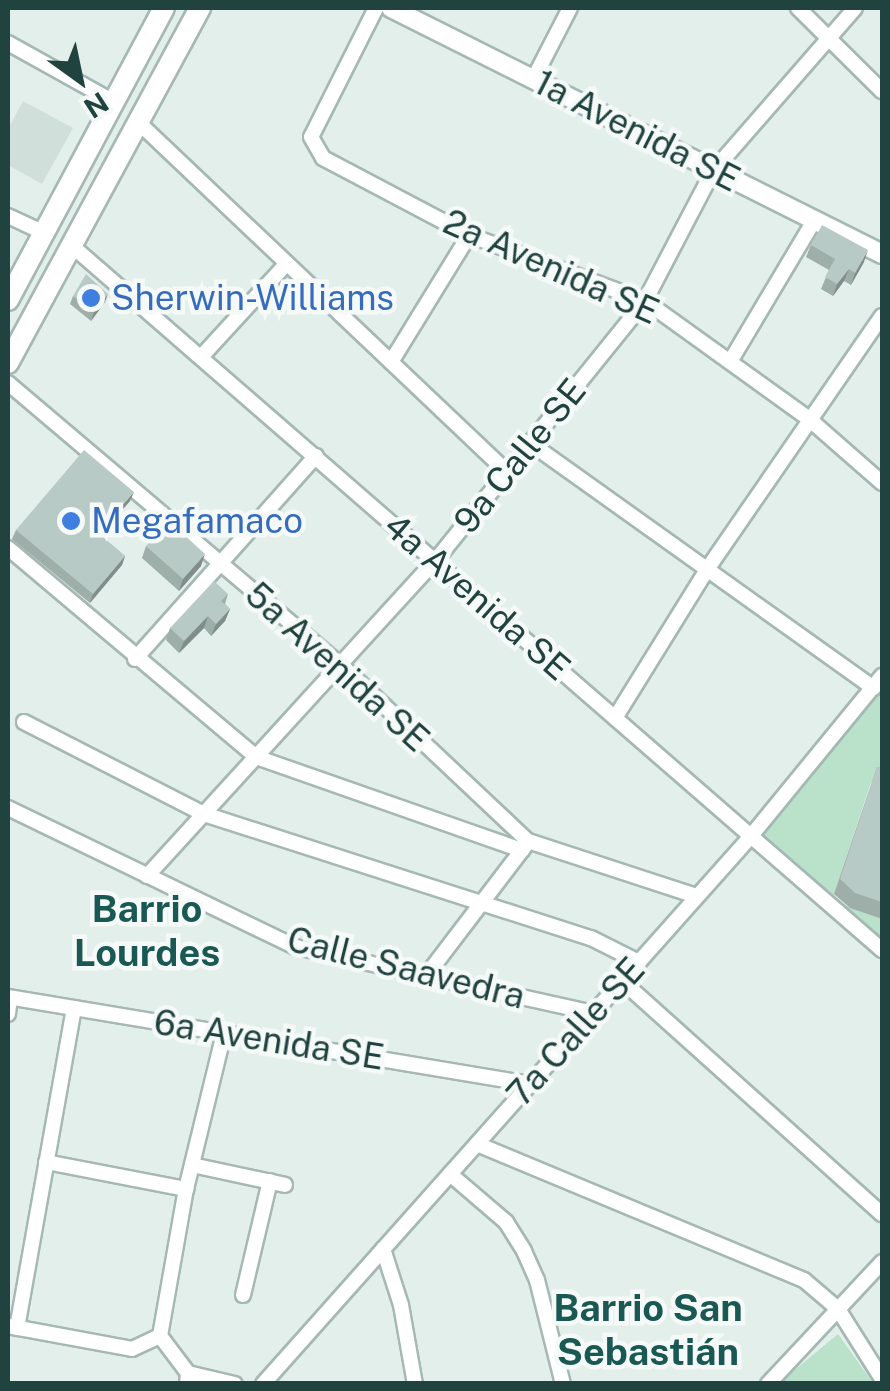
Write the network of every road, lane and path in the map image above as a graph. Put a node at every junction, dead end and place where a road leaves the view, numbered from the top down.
1 (164, 8) edge
2 (200, 8) edge
3 (376, 8) edge
4 (392, 8) edge
5 (570, 8) edge
6 (798, 8) edge
7 (855, 8) edge
8 (828, 36) junction
9 (8, 43) edge
10 (534, 78) junction
11 (882, 91) edge
12 (114, 102) junction
13 (138, 122) junction
14 (713, 172) junction
15 (8, 216) edge
16 (814, 221) junction
17 (44, 233) junction
18 (469, 235) junction
19 (71, 245) junction
20 (882, 254) edge
21 (287, 263) junction
22 (8, 300) edge
23 (644, 301) junction
24 (882, 316) edge
25 (201, 357) junction
26 (731, 360) junction
27 (8, 362) edge
28 (391, 362) junction
29 (8, 383) edge
30 (809, 420) junction
31 (530, 444) junction
32 (316, 456) junction
33 (507, 472) junction
34 (882, 483) edge
35 (8, 548) edge
36 (436, 560) junction
37 (219, 562) junction
38 (708, 568) junction
39 (135, 660) junction
40 (340, 665) junction
41 (878, 682) edge
42 (615, 718) junction
43 (24, 722) dead end
44 (256, 757) junction
45 (8, 808) edge
46 (204, 814) junction
47 (751, 836) junction
48 (525, 846) junction
49 (147, 876) junction
50 (696, 896) junction
51 (479, 903) junction
52 (882, 950) edge
53 (639, 962) junction
54 (426, 976) junction
55 (622, 981) junction
56 (9, 998) edge
57 (74, 1008) junction
58 (8, 1014) edge
59 (593, 1014) junction
60 (224, 1033) junction
61 (530, 1084) junction
62 (477, 1144) junction
63 (46, 1162) junction
64 (192, 1165) junction
65 (450, 1174) junction
66 (186, 1190) junction
67 (882, 1214) edge
68 (383, 1249) junction
69 (882, 1262) edge
70 (244, 1295) dead end
71 (838, 1309) junction
72 (12, 1326) edge
73 (160, 1336) junction
74 (188, 1378) edge
75 (882, 1379) edge
76 (235, 1384) edge
77 (264, 1384) edge
78 (416, 1384) edge
79 (563, 1384) edge
80 (768, 1384) edge

1 - 12 main road
2 - 13 main road
3 - 18 street, 2a Avenida SE
4 - 10 street, 1a Avenida SE
5 - 10 street
6 - 8 street
7 - 8 street, 9a Calle SE
8 - 11 street
8 - 14 street, 9a Calle SE
9 - 12 street
10 - 14 street, 1a Avenida SE
12 - 17 main road
13 - 19 main road
13 - 21 street
14 - 16 street, 1a Avenida SE
14 - 23 street, 9a Calle SE
15 - 17 street
16 - 20 street, 1a Avenida SE
16 - 26 street
17 - 22 main road
18 - 23 street, 2a Avenida SE
18 - 28 street
19 - 25 street, 4a Avenida SE
19 - 27 main road
21 - 25 street
21 - 28 street
23 - 26 street, 2a Avenida SE
23 - 31 street, 9a Calle SE
24 - 30 street
25 - 32 street, 4a Avenida SE
26 - 30 street, 2a Avenida SE
28 - 33 street
29 - 37 street, 5a Avenida SE
30 - 34 street, 2a Avenida SE
30 - 38 street
31 - 33 street, 9a Calle SE
31 - 38 street
32 - 36 street, 4a Avenida SE
32 - 37 street
33 - 36 street, 9a Calle SE
35 - 39 street
36 - 40 street, 9a Calle SE
36 - 42 street, 4a Avenida SE
37 - 39 street
37 - 40 street, 5a Avenida SE
38 - 41 street
38 - 42 street
39 - 44 street
40 - 44 street, 9a Calle SE
40 - 48 street, 5a Avenida SE
41 - 47 street, 7a Calle SE
42 - 47 street, 4a Avenida SE
43 - 46 street
44 - 46 street, 9a Calle SE
44 - 48 street
45 - 49 street, Calle Saavedra
46 - 49 street, 9a Calle SE
46 - 51 street
47 - 50 street, 7a Calle SE
47 - 52 street, 4a Avenida SE
48 - 50 street, 5a Avenida SE
48 - 51 street
49 - 54 street, Calle Saavedra
50 - 53 street, 7a Calle SE
51 - 53 street
51 - 54 street
53 - 55 street, 7a Calle SE
54 - 59 street, Calle Saavedra
55 - 59 street, 7a Calle SE
55 - 67 street
56 - 57 street, 6a Avenida SE
56 - 58 street
57 - 60 street, 6a Avenida SE
57 - 63 street
59 - 61 street, 7a Calle SE
60 - 61 street, 6a Avenida SE
60 - 64 street
61 - 62 street, 7a Calle SE
62 - 65 street, 7a Calle SE
62 - 71 street
63 - 66 street
63 - 72 street
64 - 66 street
64 - 70 street
65 - 68 street, 7a Calle SE
65 - 79 street
66 - 73 street
68 - 77 street, 7a Calle SE
68 - 78 street
69 - 71 street
71 - 75 street
71 - 80 street
72 - 73 street
73 - 74 street
74 - 76 street

